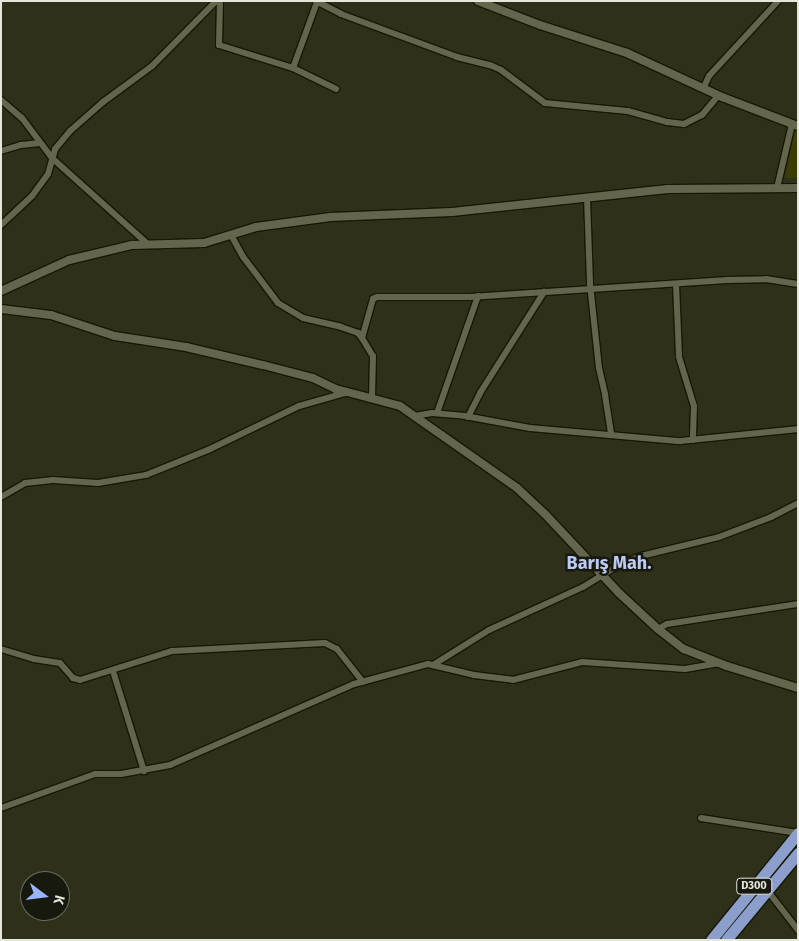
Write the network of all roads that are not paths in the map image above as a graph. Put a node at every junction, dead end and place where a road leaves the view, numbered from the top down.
1 (218, 1) edge
2 (317, 1) edge
3 (478, 1) edge
4 (778, 1) edge
5 (293, 68) junction
6 (336, 89) dead end
7 (703, 89) junction
8 (718, 96) junction
9 (1, 100) edge
10 (795, 125) edge
11 (40, 143) junction
12 (1, 151) edge
13 (52, 158) junction
14 (778, 188) junction
15 (798, 188) edge
16 (587, 197) junction
17 (1, 225) edge
18 (231, 235) junction
19 (148, 244) junction
20 (676, 284) junction
21 (798, 284) edge
22 (590, 289) junction
23 (1, 291) edge
24 (544, 292) junction
25 (478, 296) junction
26 (1, 309) edge
27 (362, 338) junction
28 (349, 391) junction
29 (372, 396) junction
30 (437, 413) junction
31 (415, 416) junction
32 (468, 417) junction
33 (798, 429) edge
34 (611, 434) junction
35 (693, 440) junction
36 (1, 497) edge
37 (798, 503) edge
38 (603, 576) junction
39 (798, 604) edge
40 (658, 629) junction
41 (1, 648) edge
42 (719, 663) junction
43 (433, 665) junction
44 (113, 670) junction
45 (363, 682) junction
46 (798, 688) edge
47 (144, 771) junction
48 (1, 808) edge
49 (701, 818) dead end
50 (798, 833) edge
51 (798, 853) edge
52 (767, 890) junction
53 (798, 930) edge
54 (711, 940) edge
55 (726, 940) edge

1 - 5 street
1 - 13 street
2 - 5 street
2 - 8 street
3 - 7 street
4 - 7 street
5 - 6 street
7 - 8 street
8 - 10 street
9 - 11 street
10 - 14 street
11 - 12 street
11 - 13 street
13 - 17 street
13 - 19 street
14 - 15 street
14 - 16 street
16 - 18 street
16 - 22 street
18 - 19 street
18 - 27 street
19 - 23 street
20 - 21 street
20 - 22 street
20 - 35 street
22 - 24 street
22 - 34 street
24 - 25 street
24 - 32 street
25 - 27 street
25 - 30 street
26 - 28 street
27 - 29 street
28 - 29 street
28 - 36 street
29 - 31 street
30 - 31 street
30 - 32 street
31 - 38 street
32 - 34 street
33 - 35 street
34 - 35 street
37 - 38 street
38 - 40 street
38 - 43 street
39 - 40 street
40 - 42 street
41 - 44 street
42 - 43 street
42 - 46 street
43 - 45 street
44 - 45 street
44 - 47 street
45 - 47 street
47 - 48 street
49 - 50 street
50 - 54 highway, D300
51 - 52 highway, D300
52 - 53 street
52 - 55 highway, D300

